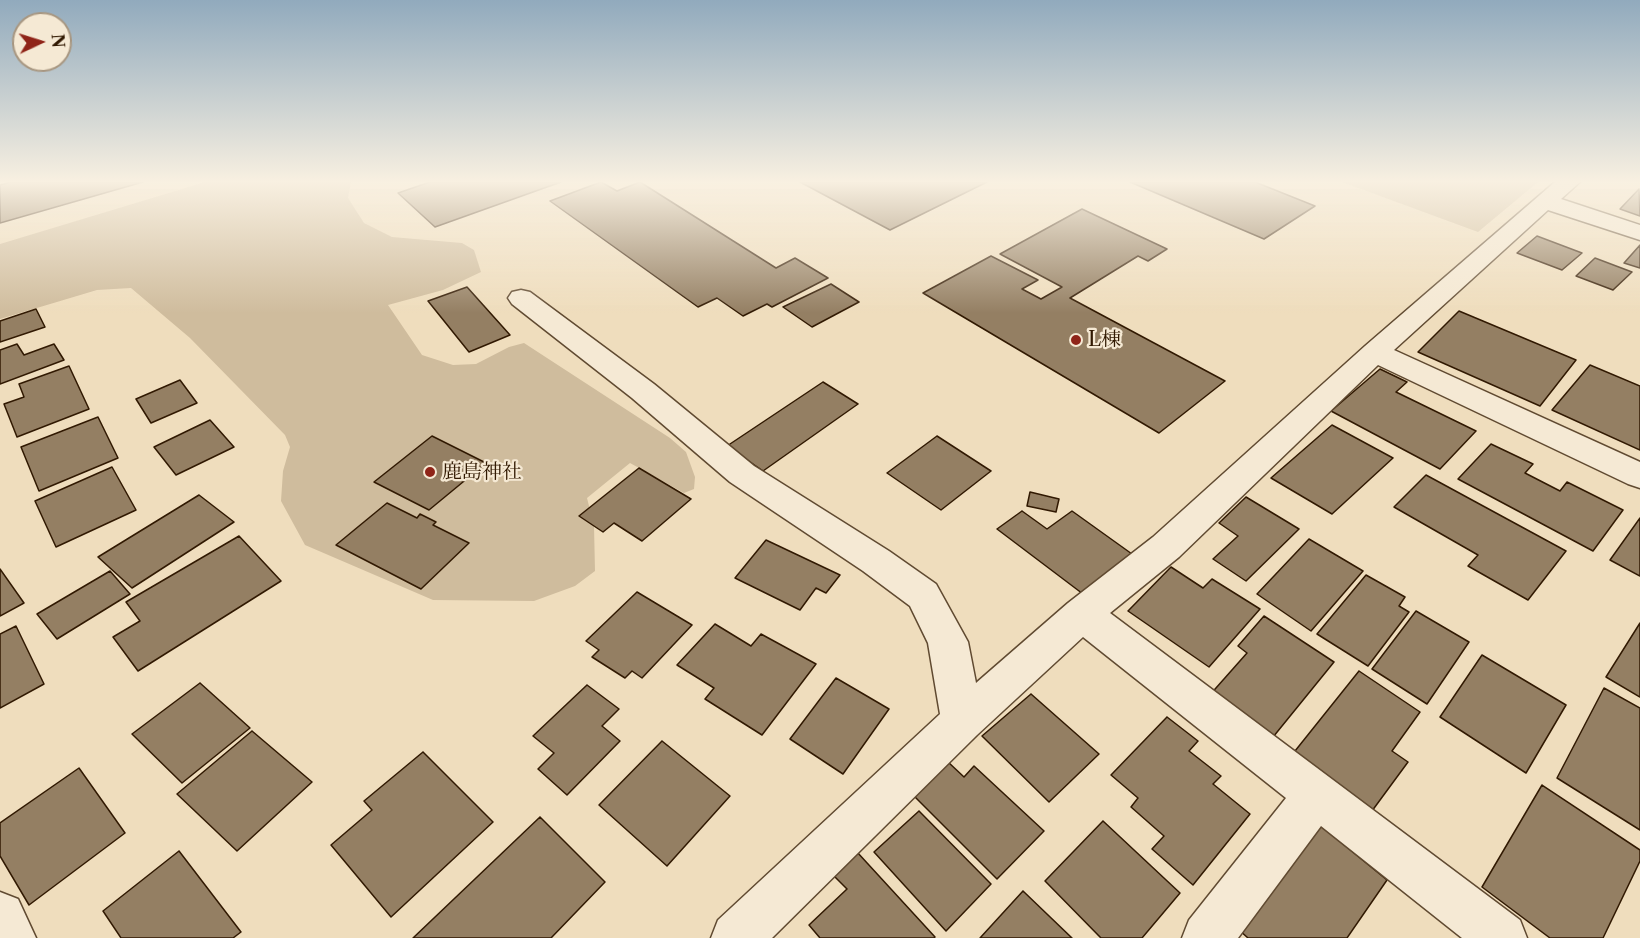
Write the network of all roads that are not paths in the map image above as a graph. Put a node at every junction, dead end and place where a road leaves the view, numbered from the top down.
1 (1516, 226) edge
2 (1618, 226) edge
3 (1640, 233) edge
4 (521, 297) dead end
5 (1375, 352) junction
6 (1640, 476) edge
7 (1082, 614) junction
8 (962, 721) junction
9 (1316, 795) junction
10 (0, 917) edge
11 (12, 938) edge
12 (736, 938) edge
13 (1207, 938) edge
14 (1502, 938) edge

1 - 5 street
2 - 3 street
4 - 8 street
5 - 6 street
5 - 7 street
7 - 8 street
7 - 9 street
8 - 12 street
9 - 13 street
9 - 14 street
10 - 11 street

